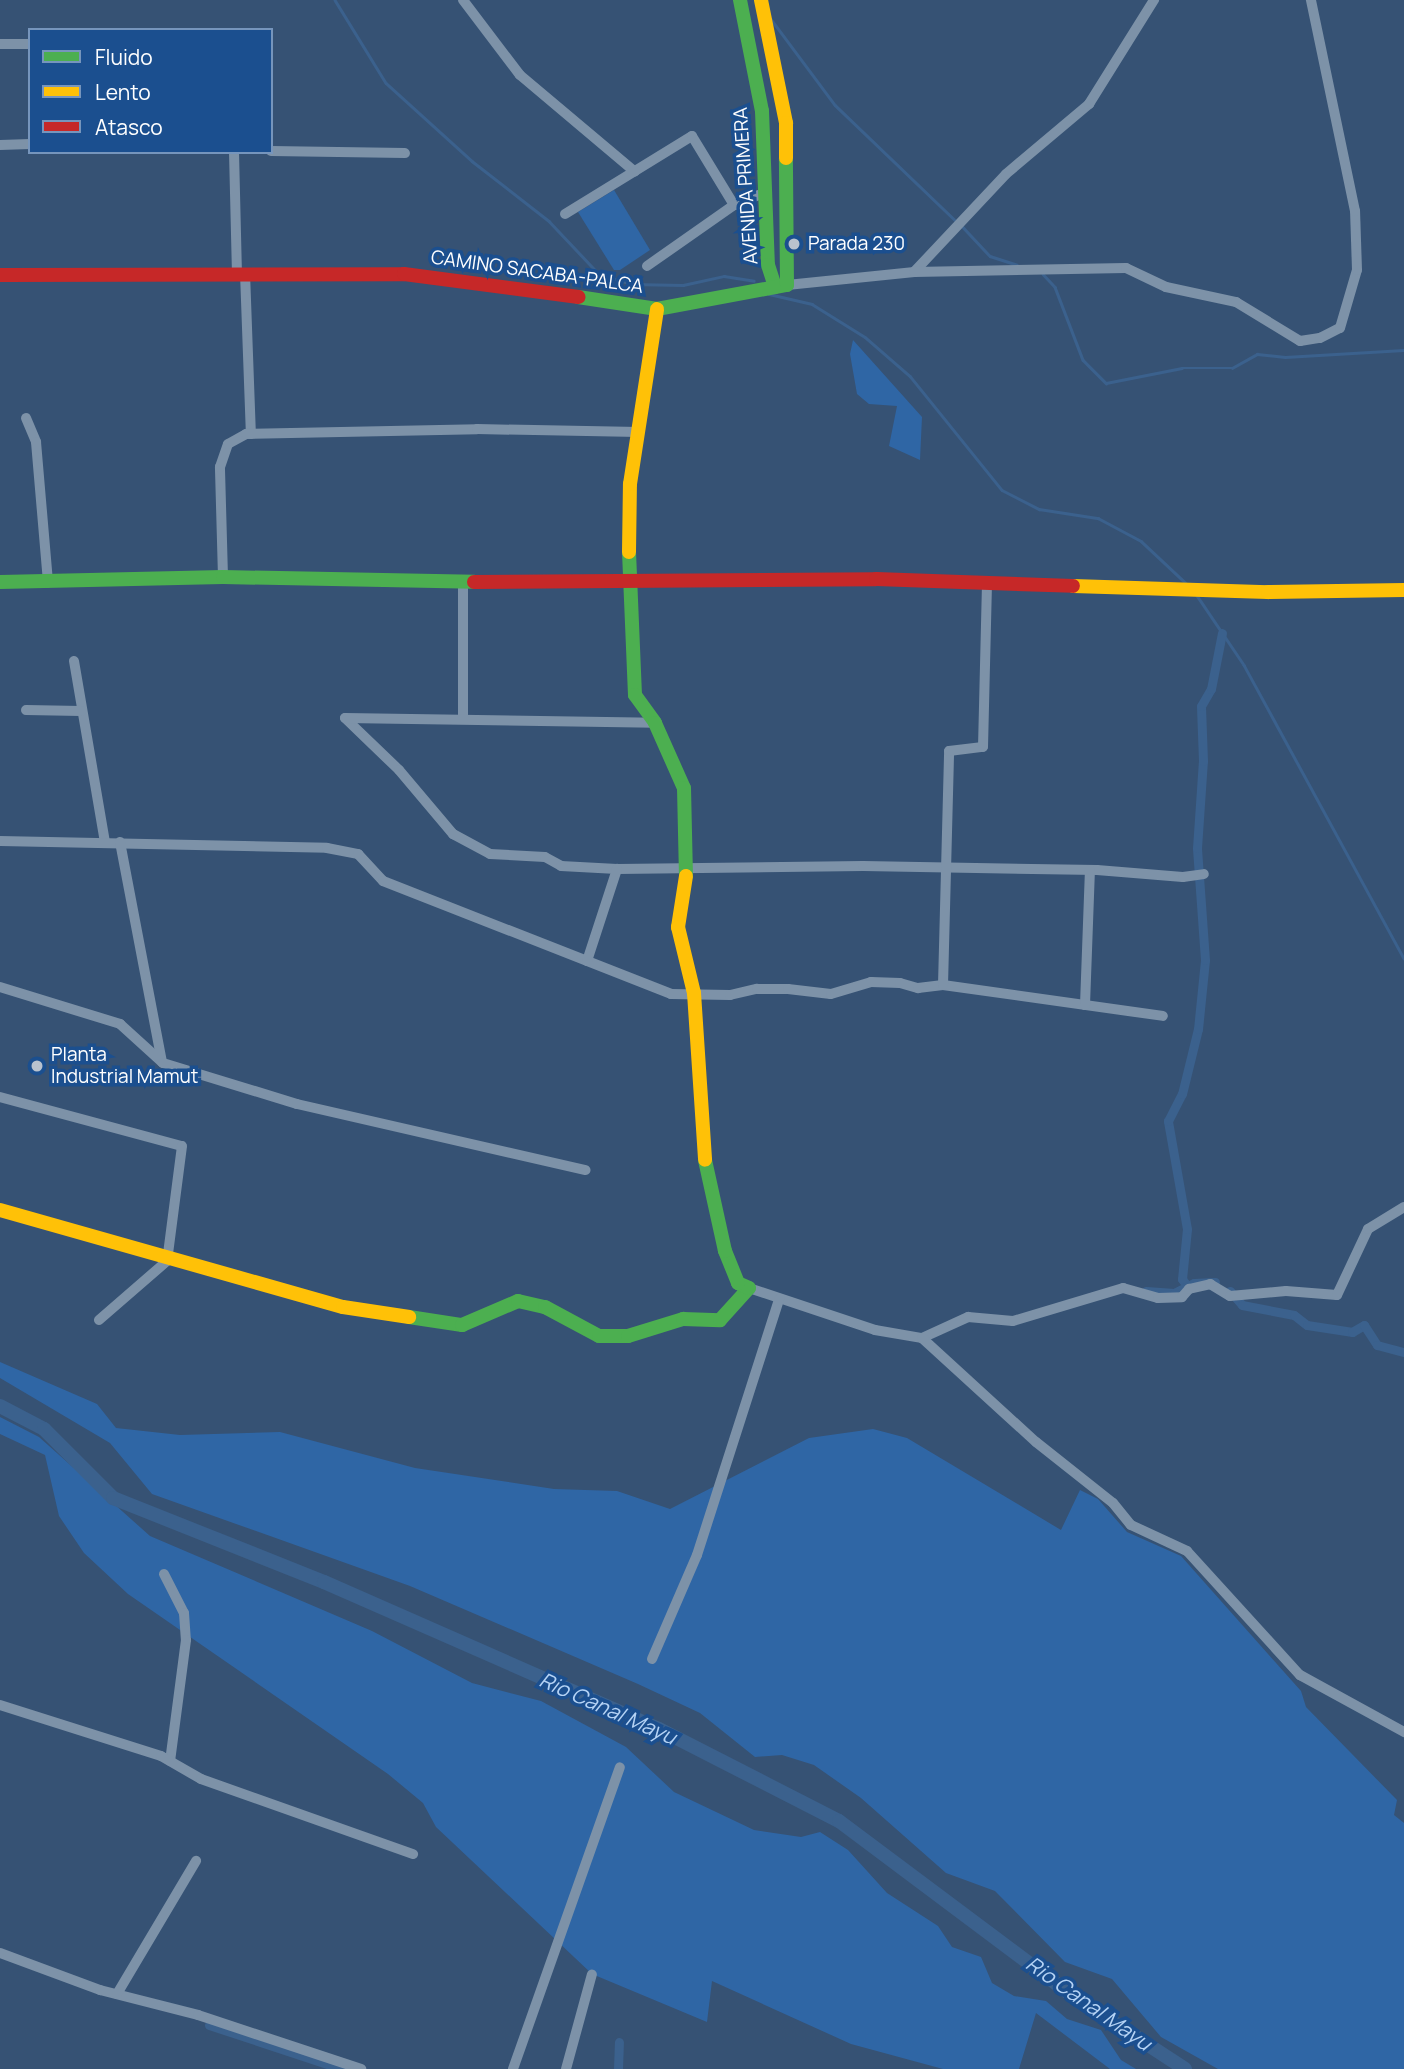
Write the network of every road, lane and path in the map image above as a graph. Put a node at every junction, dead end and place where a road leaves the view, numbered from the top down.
1 (463, 0) edge
2 (740, 0) edge
3 (761, 0) edge
4 (1154, 0) edge
5 (1311, 0) edge
6 (0, 44) edge
7 (28, 44) edge
8 (28, 144) edge
9 (0, 145) edge
10 (273, 151) edge
11 (405, 153) dead end
12 (234, 154) edge
13 (635, 172) junction
14 (766, 192) junction
15 (734, 205) junction
16 (565, 214) dead end
17 (647, 266) dead end
18 (914, 272) junction
19 (241, 273) junction
20 (0, 275) edge
21 (781, 286) junction
22 (657, 309) junction
23 (26, 418) dead end
24 (639, 432) junction
25 (251, 434) junction
26 (223, 577) junction
27 (0, 582) edge
28 (48, 582) junction
29 (463, 582) junction
30 (987, 582) junction
31 (629, 583) junction
32 (1404, 590) edge
33 (74, 661) dead end
34 (26, 710) dead end
35 (81, 712) junction
36 (463, 719) junction
37 (655, 723) junction
38 (0, 841) edge
39 (105, 842) junction
40 (120, 842) junction
41 (947, 868) junction
42 (617, 869) junction
43 (687, 869) junction
44 (1090, 870) junction
45 (1205, 874) dead end
46 (587, 961) junction
47 (943, 985) junction
48 (0, 987) edge
49 (695, 993) junction
50 (1086, 1005) junction
51 (1163, 1016) dead end
52 (162, 1062) junction
53 (0, 1097) edge
54 (586, 1170) dead end
55 (1404, 1207) edge
56 (0, 1210) edge
57 (167, 1261) junction
58 (749, 1288) junction
59 (779, 1299) junction
60 (99, 1320) dead end
61 (922, 1338) junction
62 (164, 1574) dead end
63 (652, 1658) dead end
64 (0, 1706) edge
65 (1404, 1732) edge
66 (170, 1761) junction
67 (620, 1767) dead end
68 (413, 1854) dead end
69 (196, 1861) dead end
70 (0, 1953) edge
71 (592, 1974) dead end
72 (117, 1994) junction
73 (361, 2069) edge
74 (513, 2069) edge
75 (566, 2069) edge

1 - 13 street
2 - 14 street, AVENIDA PRIMERA
3 - 21 street, AVENIDA PRIMERA
4 - 18 street
5 - 18 street, CAMINO SACABA-PALCA
6 - 7 street
8 - 9 street
10 - 11 street
12 - 19 street
13 - 15 street
13 - 16 street
14 - 15 street
14 - 21 street, AVENIDA PRIMERA
15 - 17 street
18 - 21 street, CAMINO SACABA-PALCA
19 - 20 street, CAMINO SACABA-PALCA
19 - 22 street, CAMINO SACABA-PALCA
19 - 25 street
21 - 22 street, CAMINO SACABA-PALCA
22 - 24 street
23 - 28 street
24 - 25 street
24 - 31 street
25 - 26 street
26 - 28 street
26 - 29 street
27 - 28 street
29 - 31 street
29 - 36 street
30 - 31 street
30 - 32 street
30 - 41 street
31 - 37 street
33 - 35 street
34 - 35 street
35 - 39 street
36 - 37 street
36 - 42 street
37 - 43 street
38 - 39 street
39 - 40 street
40 - 46 street
40 - 52 street
41 - 43 street
41 - 44 street
41 - 47 street
42 - 43 street
42 - 46 street
43 - 49 street
44 - 45 street
44 - 50 street
46 - 49 street
47 - 49 street
47 - 50 street
48 - 52 street
49 - 58 street
50 - 51 street
52 - 54 street
53 - 57 street
55 - 61 street
56 - 57 street
57 - 58 street
57 - 60 street
58 - 59 street
59 - 61 street
59 - 63 street
61 - 65 street
62 - 66 street
64 - 66 street
66 - 68 street
67 - 74 street
69 - 72 street
70 - 72 street
71 - 75 street
72 - 73 street

